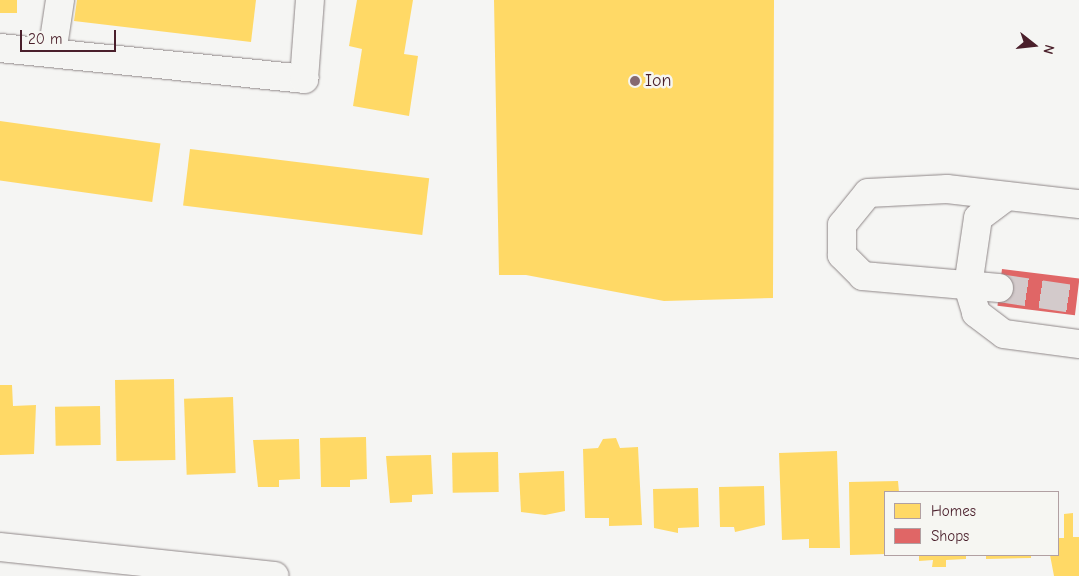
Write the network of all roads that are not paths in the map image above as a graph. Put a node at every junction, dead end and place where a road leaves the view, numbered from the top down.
1 (60, 0) edge
2 (310, 0) edge
3 (0, 48) edge
4 (52, 53) junction
5 (1006, 196) junction
6 (1079, 204) edge
7 (968, 286) junction
8 (999, 288) tunnel mouth
9 (1079, 344) edge
10 (0, 547) edge
11 (274, 576) edge

1 - 4 street
2 - 4 street
3 - 4 street
5 - 6 street
5 - 7 street
5 - 7 street
7 - 8 street
7 - 9 street
10 - 11 street

